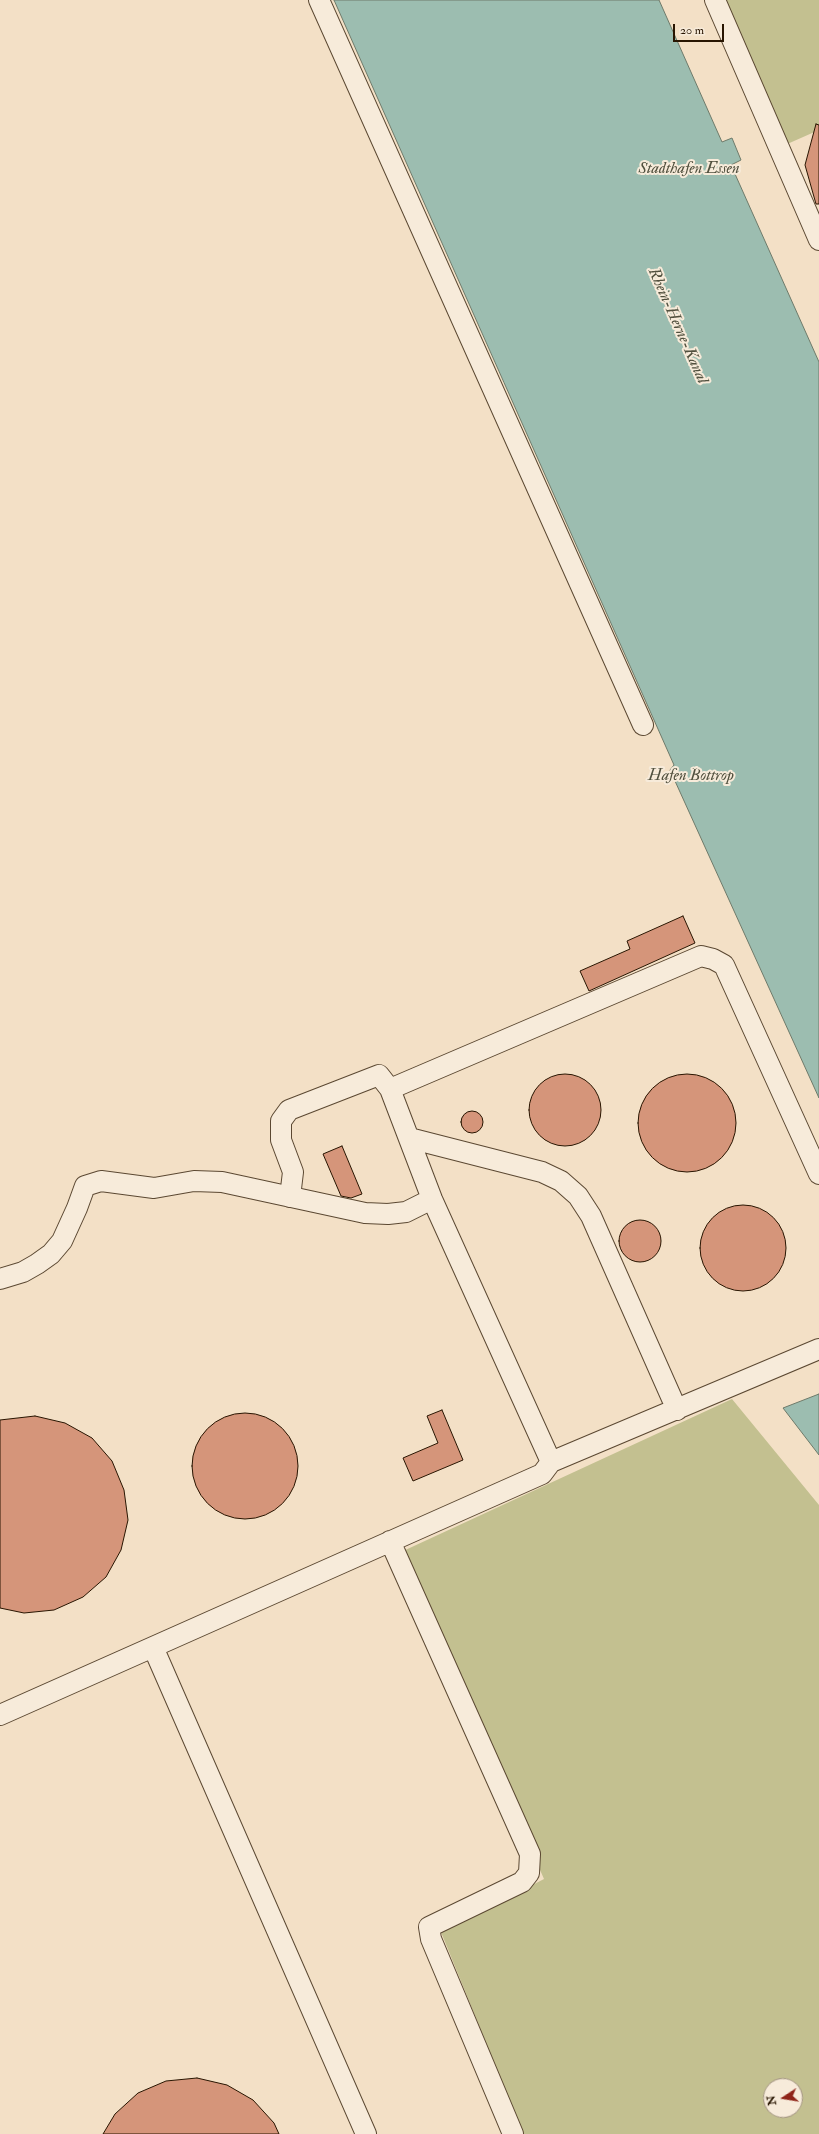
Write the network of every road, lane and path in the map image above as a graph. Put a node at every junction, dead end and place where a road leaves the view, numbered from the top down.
1 (319, 0) edge
2 (715, 0) edge
3 (819, 240) edge
4 (643, 725) dead end
5 (390, 1089) junction
6 (409, 1138) junction
7 (819, 1174) edge
8 (290, 1197) junction
9 (432, 1199) junction
10 (0, 1279) edge
11 (819, 1349) edge
12 (678, 1410) junction
13 (551, 1462) junction
14 (390, 1541) junction
15 (152, 1647) junction
16 (0, 1715) edge
17 (366, 2134) edge
18 (513, 2134) edge

1 - 4 street
2 - 3 street
5 - 6 street
5 - 7 street
5 - 8 street
6 - 9 street
6 - 12 street
8 - 9 street
8 - 10 street
9 - 13 street
11 - 12 street
12 - 13 street
13 - 14 street
14 - 15 street
14 - 18 street
15 - 16 street
15 - 17 street

